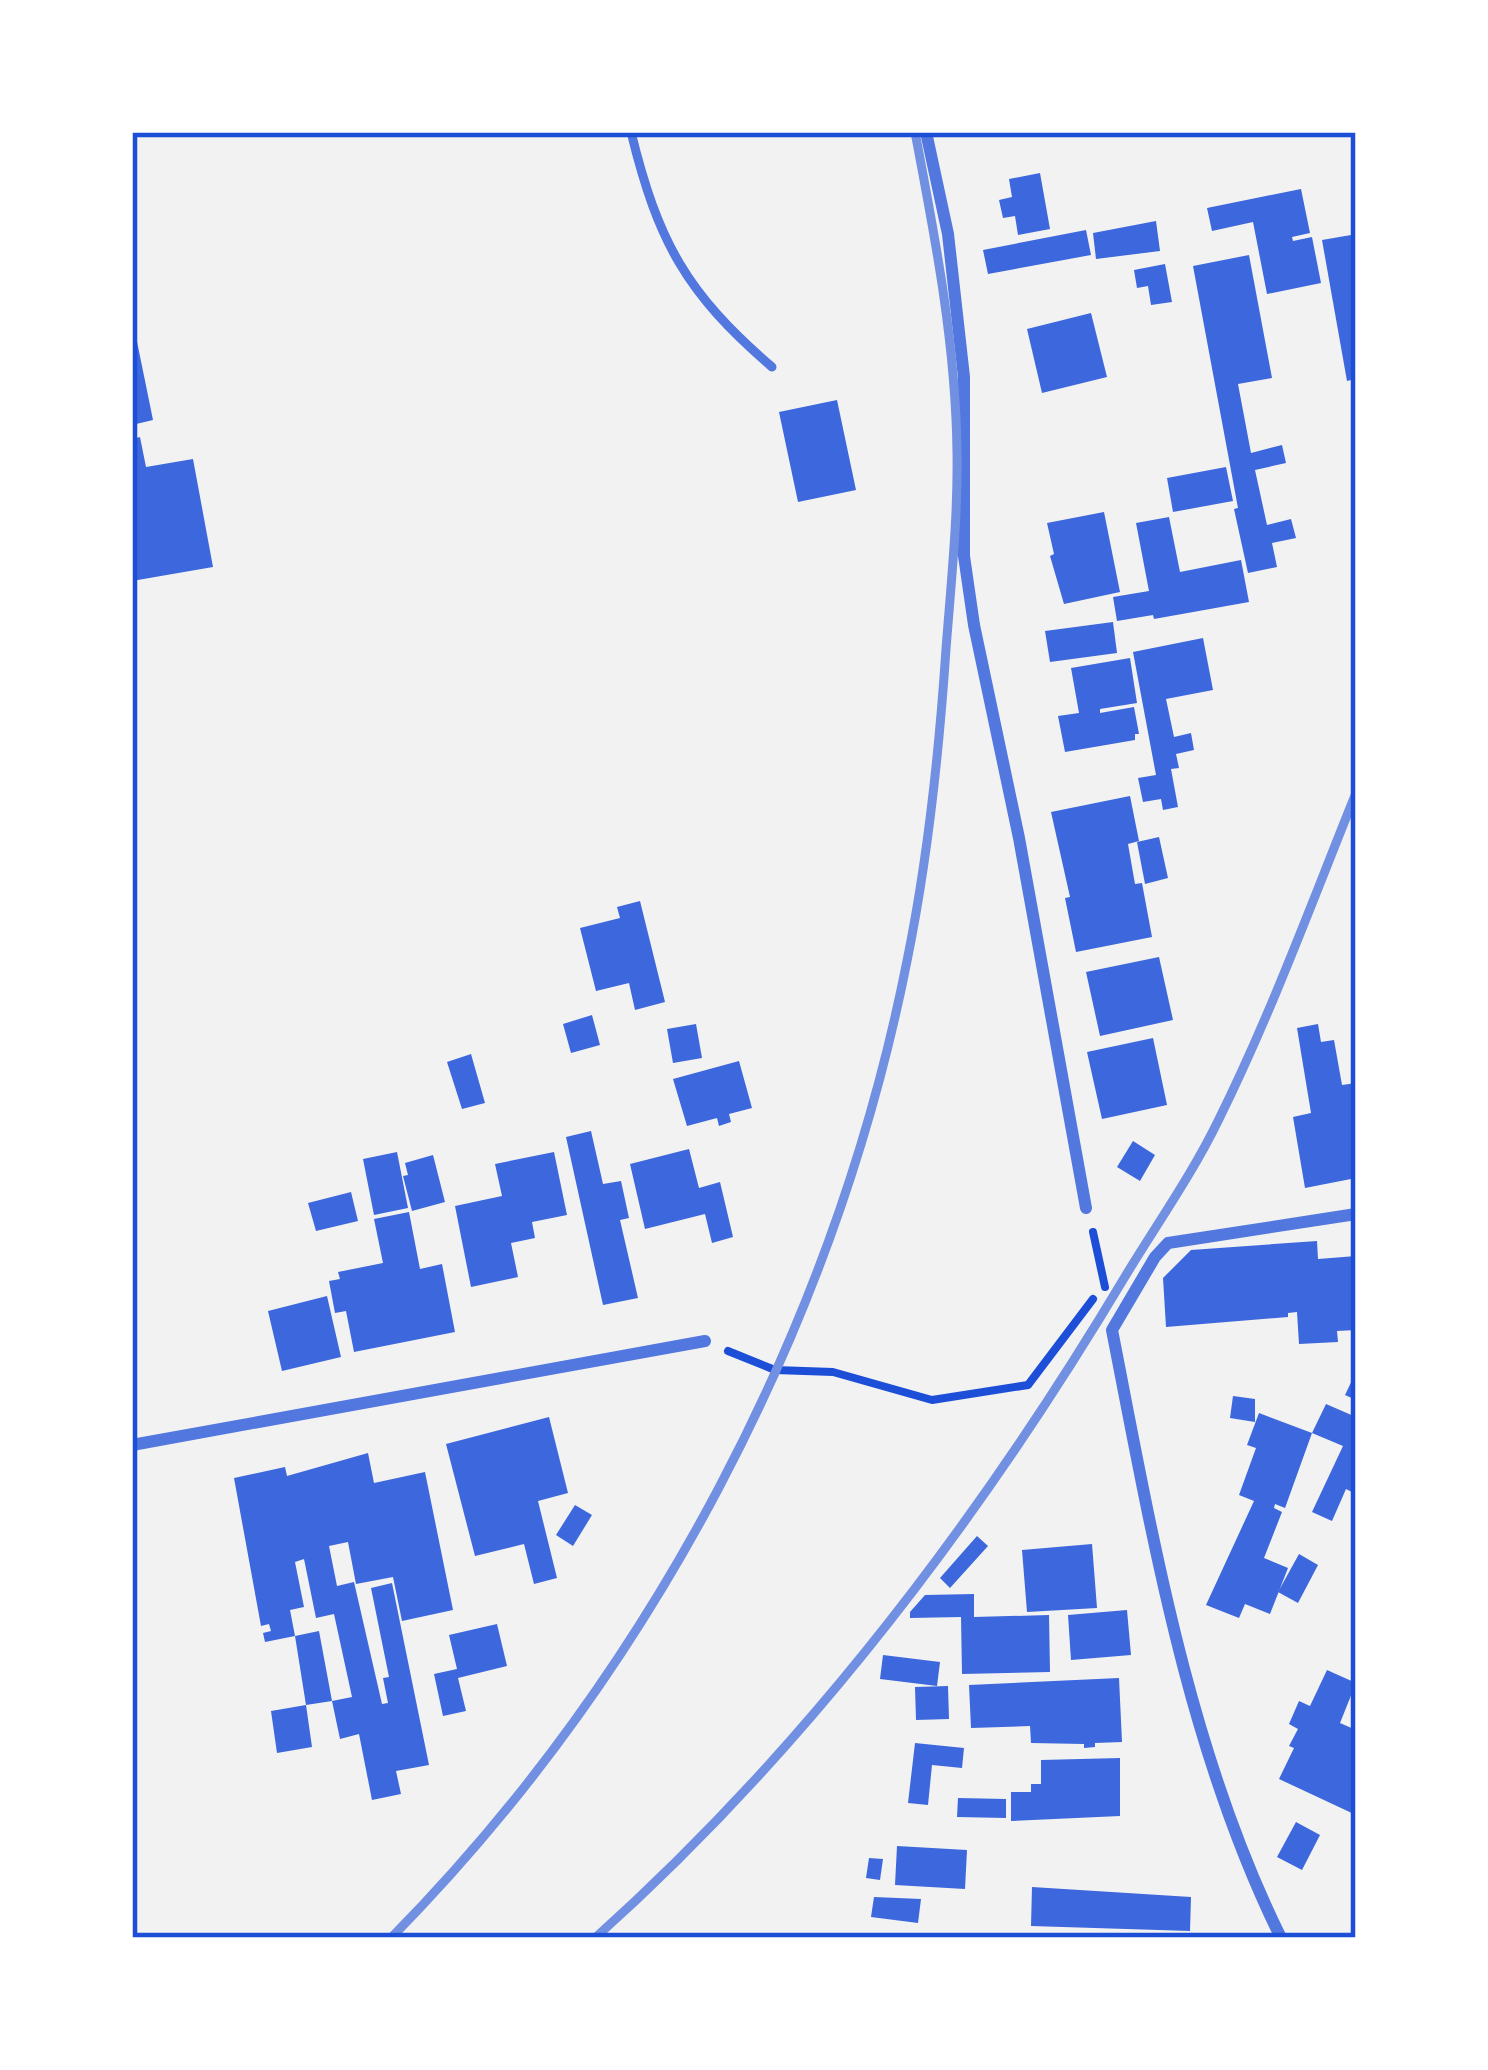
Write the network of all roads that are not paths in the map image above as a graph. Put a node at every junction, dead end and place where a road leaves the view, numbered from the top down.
1 (631, 132) edge
2 (926, 132) edge
3 (772, 367) dead end
4 (1086, 1208) road end
5 (1356, 1214) edge
6 (705, 1341) road end
7 (132, 1445) edge
8 (1281, 1938) edge

1 - 3 lane
2 - 4 street
5 - 8 street
6 - 7 street

